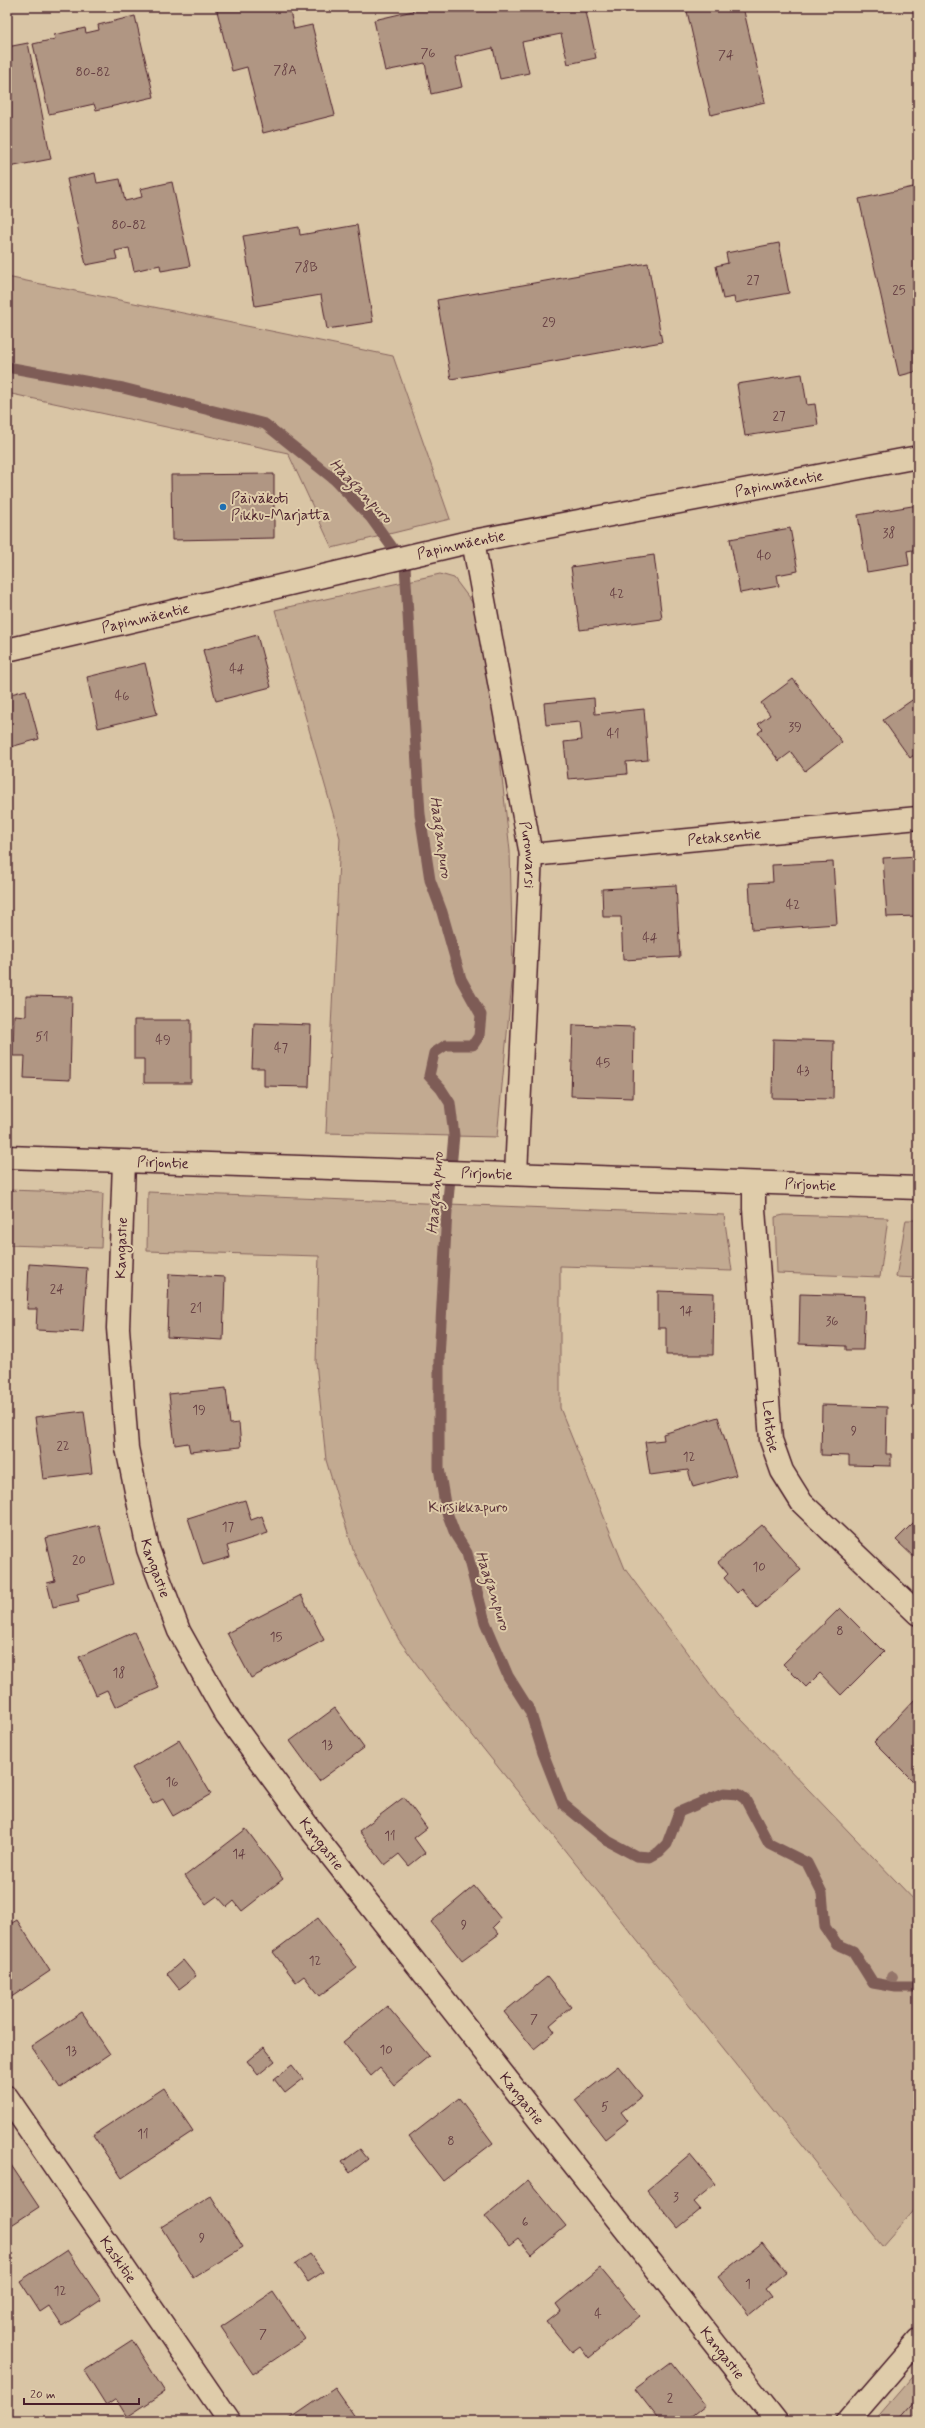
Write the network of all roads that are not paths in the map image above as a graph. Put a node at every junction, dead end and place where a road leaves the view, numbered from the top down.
1 (918, 457) edge
2 (473, 541) junction
3 (7, 650) edge
4 (918, 818) edge
5 (531, 855) junction
6 (7, 1156) edge
7 (124, 1162) junction
8 (516, 1174) junction
9 (754, 1183) junction
10 (918, 1188) edge
11 (918, 1614) edge
12 (7, 2097) edge
13 (918, 2340) edge
14 (229, 2421) edge
15 (776, 2421) edge
16 (848, 2421) edge

1 - 2 street, Papinmäentie
2 - 3 street, Papinmäentie
2 - 5 street, Puronvarsi
4 - 5 street, Petaksentie
5 - 8 street, Puronvarsi
6 - 7 street, Pirjontie
7 - 8 street, Pirjontie
7 - 15 street, Kangastie
8 - 9 street, Pirjontie
9 - 10 street, Pirjontie
9 - 11 street, Lehtotie
12 - 14 street, Kaskitie
13 - 16 street

